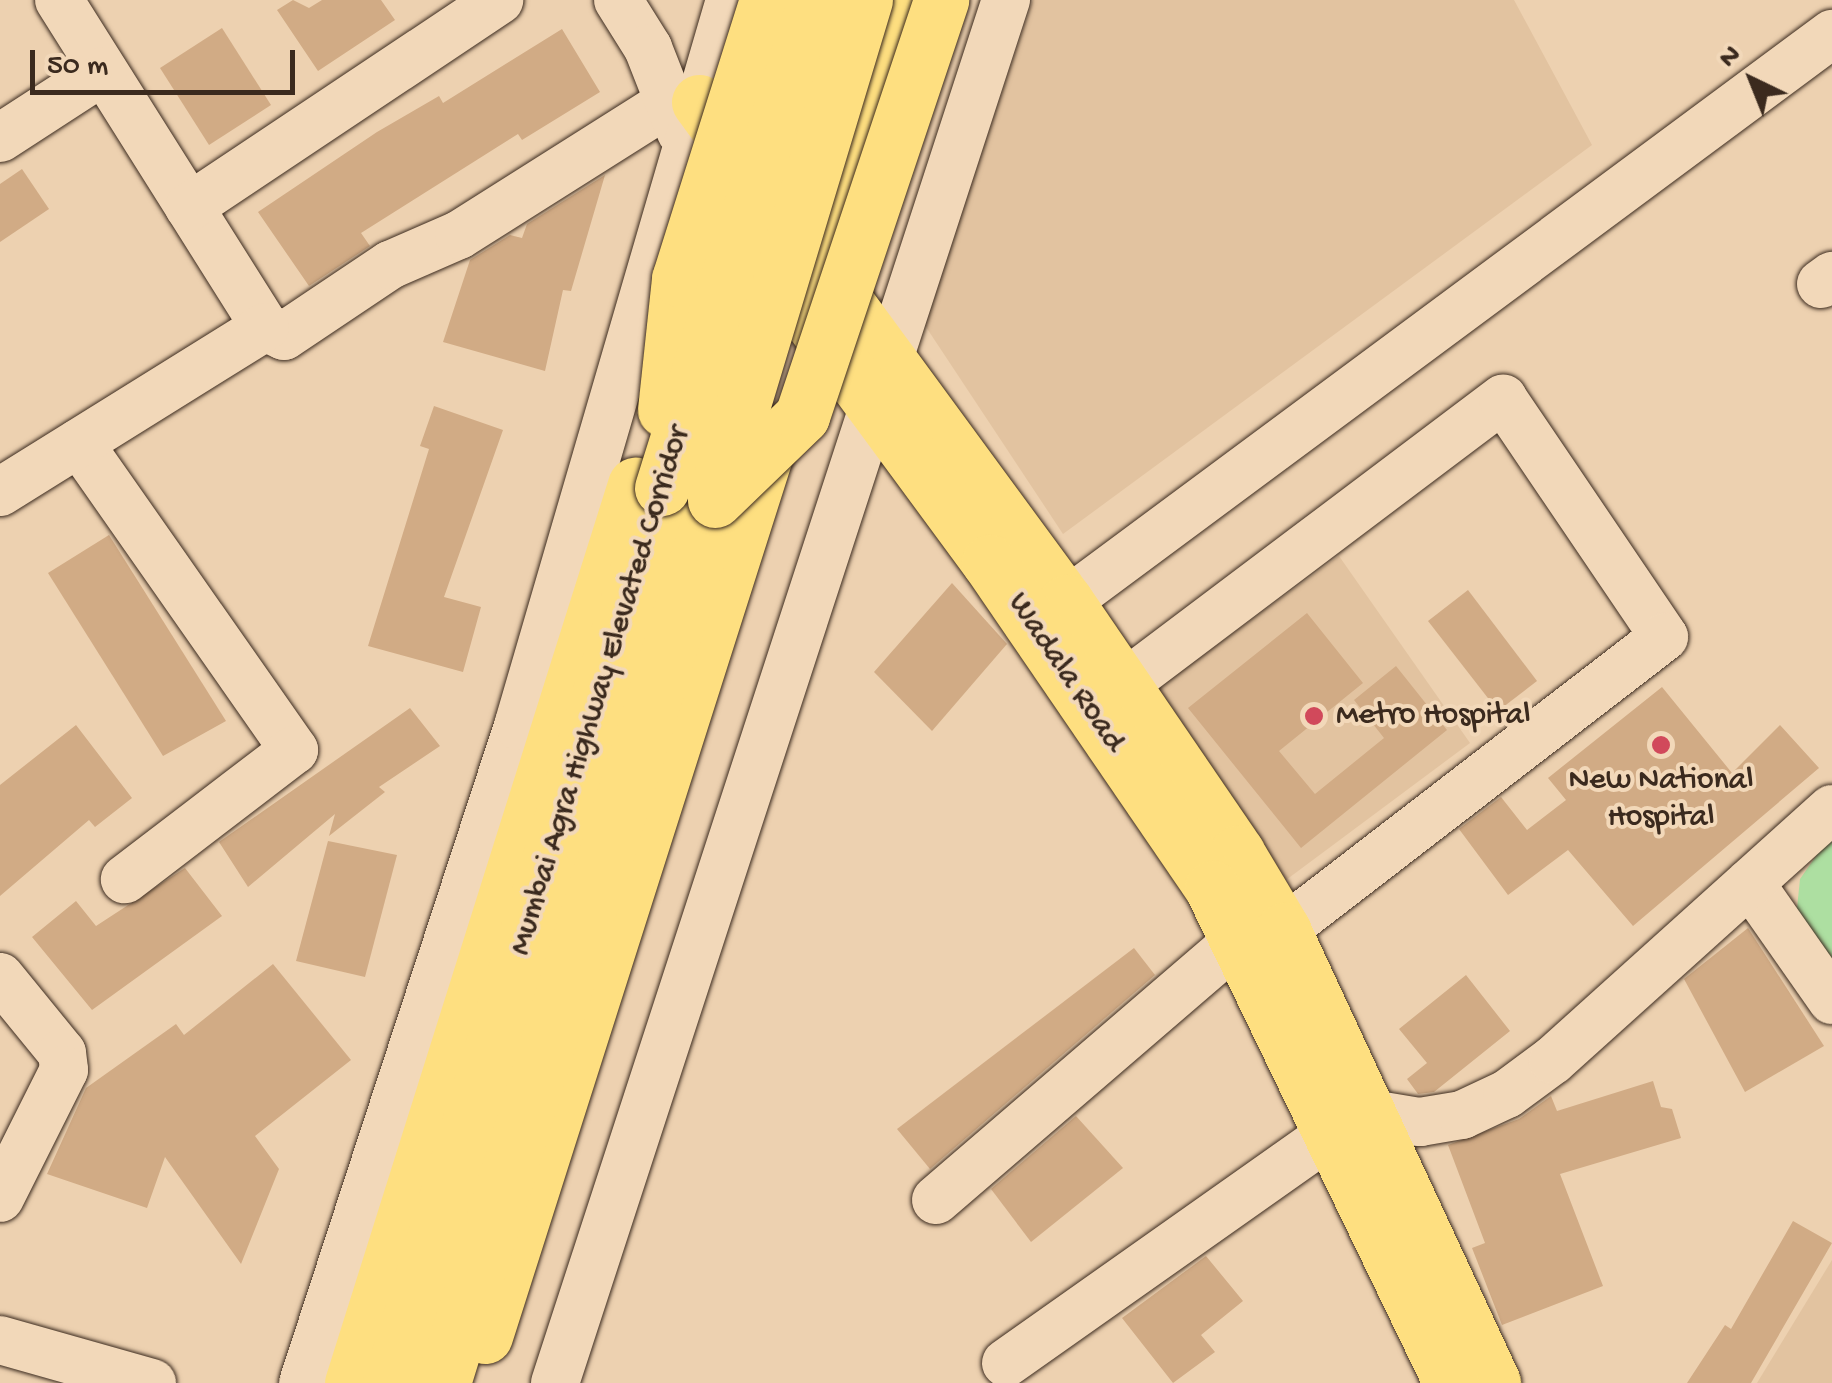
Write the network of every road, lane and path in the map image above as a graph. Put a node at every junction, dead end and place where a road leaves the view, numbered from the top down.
1 (59, 0) edge
2 (500, 0) edge
3 (618, 0) edge
4 (730, 0) edge
5 (767, 0) edge
6 (788, 0) edge
7 (815, 0) edge
8 (865, 0) edge
9 (909, 0) edge
10 (941, 0) edge
11 (1006, 0) edge
12 (1832, 34) edge
13 (103, 71) junction
14 (684, 115) junction
15 (0, 138) edge
16 (731, 180) junction
17 (189, 207) junction
18 (825, 266) junction
19 (808, 318) junction
20 (265, 328) junction
21 (879, 377) junction
22 (79, 443) junction
23 (662, 488) junction
24 (0, 492) edge
25 (715, 500) junction
26 (1066, 602) junction
27 (1123, 685) junction
28 (1832, 809) edge
29 (125, 879) dead end
30 (1750, 883) junction
31 (1259, 937) junction
32 (0, 977) edge
33 (1832, 1000) edge
34 (56, 1086) junction
35 (1352, 1123) junction
36 (0, 1132) edge
37 (0, 1198) edge
38 (936, 1200) dead end
39 (0, 1340) edge
40 (1006, 1364) dead end
41 (152, 1383) edge
42 (304, 1383) edge
43 (352, 1383) edge
44 (390, 1383) edge
45 (443, 1383) edge
46 (471, 1383) edge
47 (555, 1383) edge
48 (1451, 1383) edge
49 (1493, 1383) edge

1 - 13 street
2 - 17 street
3 - 14 street
4 - 14 street
5 - 23 main road, bridge
6 - 16 main road
7 - 23 main road, Mumbai Agra Highway Elevated Corridor, bridge
8 - 25 main road, Mumbai Agra Highway Elevated Corridor, bridge
9 - 18 main road
10 - 25 main road, bridge
11 - 21 street
12 - 26 street
13 - 15 street
13 - 17 street
14 - 16 main road
14 - 20 street
14 - 42 street
16 - 18 main road
16 - 19 main road, Wadala Road
16 - 43 main road
17 - 20 street
18 - 19 main road
18 - 21 main road
19 - 21 main road, Wadala Road
19 - 46 main road
20 - 22 street
21 - 26 main road, Wadala Road
21 - 31 main road, Wadala Road
21 - 47 street
22 - 24 street
22 - 29 street
23 - 44 main road, Mumbai Agra Highway Elevated Corridor
25 - 45 main road, Mumbai Agra Highway Elevated Corridor
26 - 27 main road, Wadala Road
27 - 31 main road, Wadala Road
27 - 31 street
28 - 30 street
30 - 33 street
30 - 35 street
31 - 35 main road, Wadala Road
31 - 38 street
32 - 34 street
34 - 36 street
34 - 37 street
35 - 40 street
35 - 48 main road, Wadala Road
35 - 49 main road, Wadala Road
39 - 41 street

